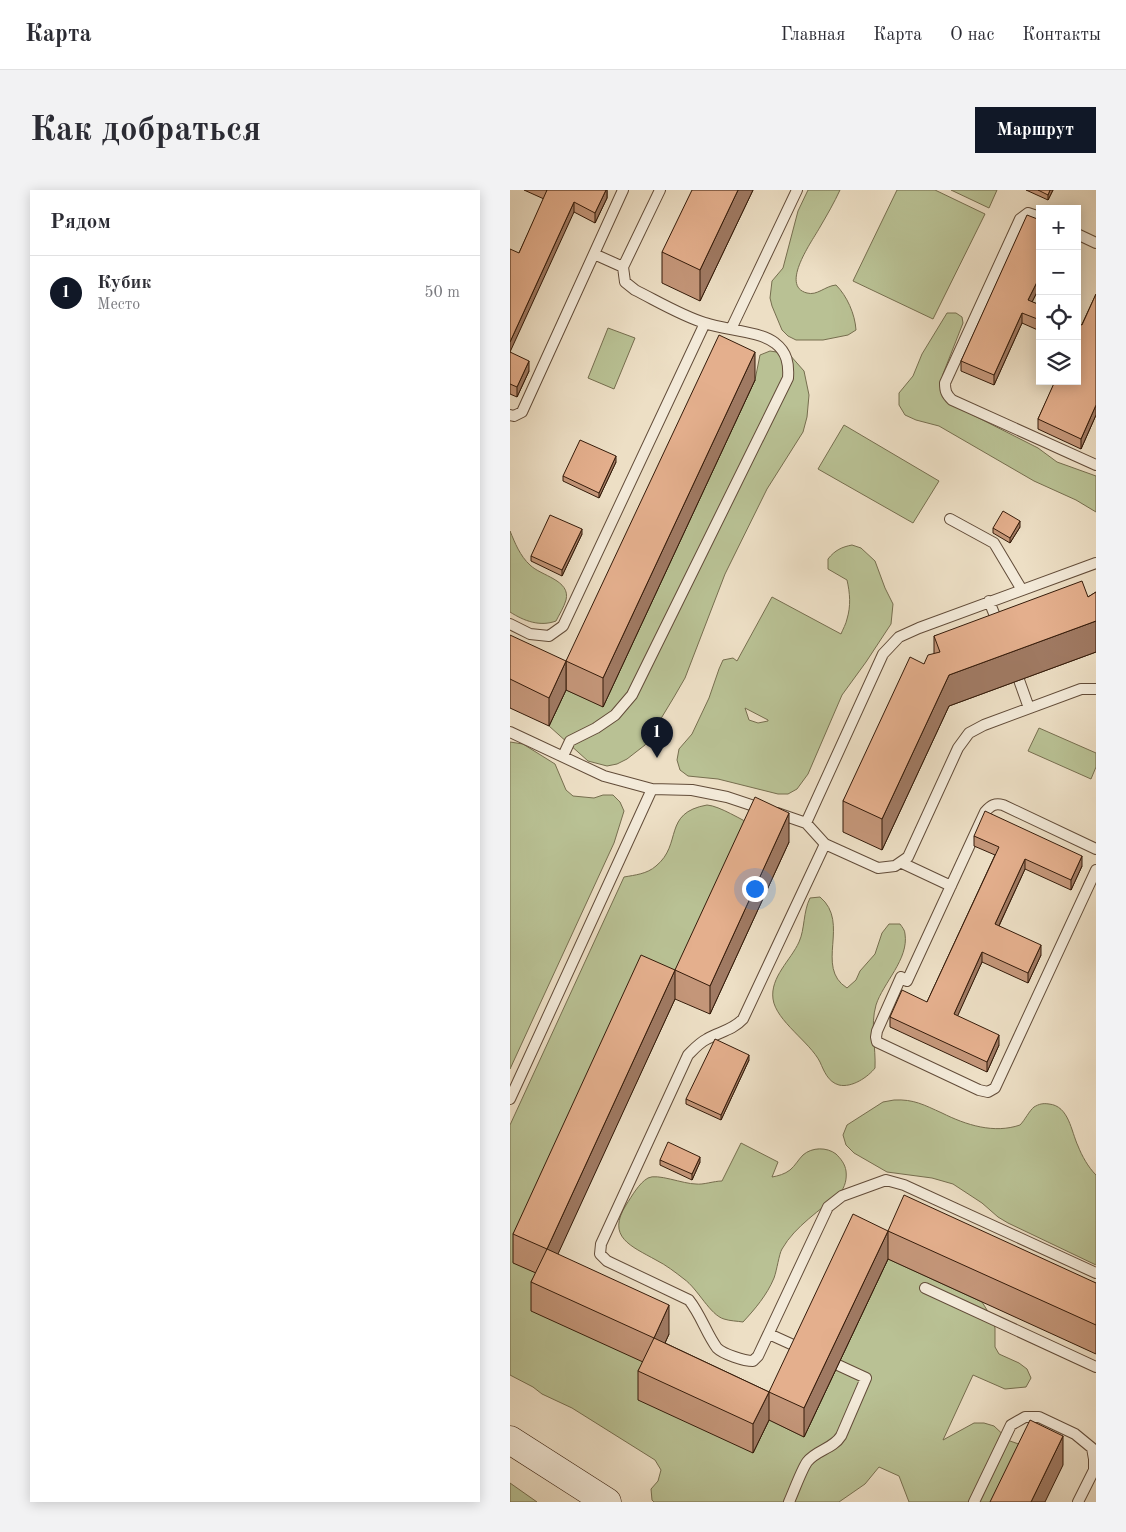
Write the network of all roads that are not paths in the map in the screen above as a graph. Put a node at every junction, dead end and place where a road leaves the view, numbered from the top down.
1 (623, 190) edge
2 (660, 190) edge
3 (797, 190) edge
4 (1036, 216) edge
5 (1081, 236) edge
6 (1096, 243) edge
7 (594, 254) junction
8 (623, 267) junction
9 (705, 323) junction
10 (731, 329) junction
11 (510, 415) edge
12 (1096, 466) edge
13 (950, 519) dead end
14 (1096, 563) edge
15 (1022, 590) junction
16 (989, 601) junction
17 (510, 624) edge
18 (1001, 633) edge
19 (1019, 680) edge
20 (1096, 689) edge
21 (1029, 708) junction
22 (510, 732) edge
23 (563, 756) junction
24 (652, 789) junction
25 (806, 822) junction
26 (825, 844) junction
27 (1096, 849) edge
28 (902, 863) junction
29 (1096, 870) edge
30 (951, 886) junction
31 (510, 1099) edge
32 (1096, 1273) edge
33 (925, 1288) dead end
34 (769, 1334) junction
35 (1096, 1367) edge
36 (510, 1440) edge
37 (607, 1502) edge
38 (789, 1502) edge
39 (974, 1502) edge
40 (1078, 1502) edge

1 - 7 lane
2 - 8 lane
3 - 10 lane
4 - 12 lane
5 - 6 lane
7 - 8 lane
7 - 11 lane
8 - 9 lane
9 - 10 lane
9 - 17 lane
10 - 23 lane
13 - 15 lane
14 - 15 lane
15 - 16 lane
16 - 18 lane
16 - 25 lane
19 - 21 lane
20 - 21 lane
21 - 28 lane
22 - 23 lane
23 - 24 lane
24 - 25 lane
24 - 31 lane
25 - 26 lane
26 - 28 lane
26 - 34 lane
27 - 30 lane
28 - 30 lane
29 - 30 lane
32 - 34 lane
33 - 35 lane
34 - 38 lane
36 - 37 street
39 - 40 lane

